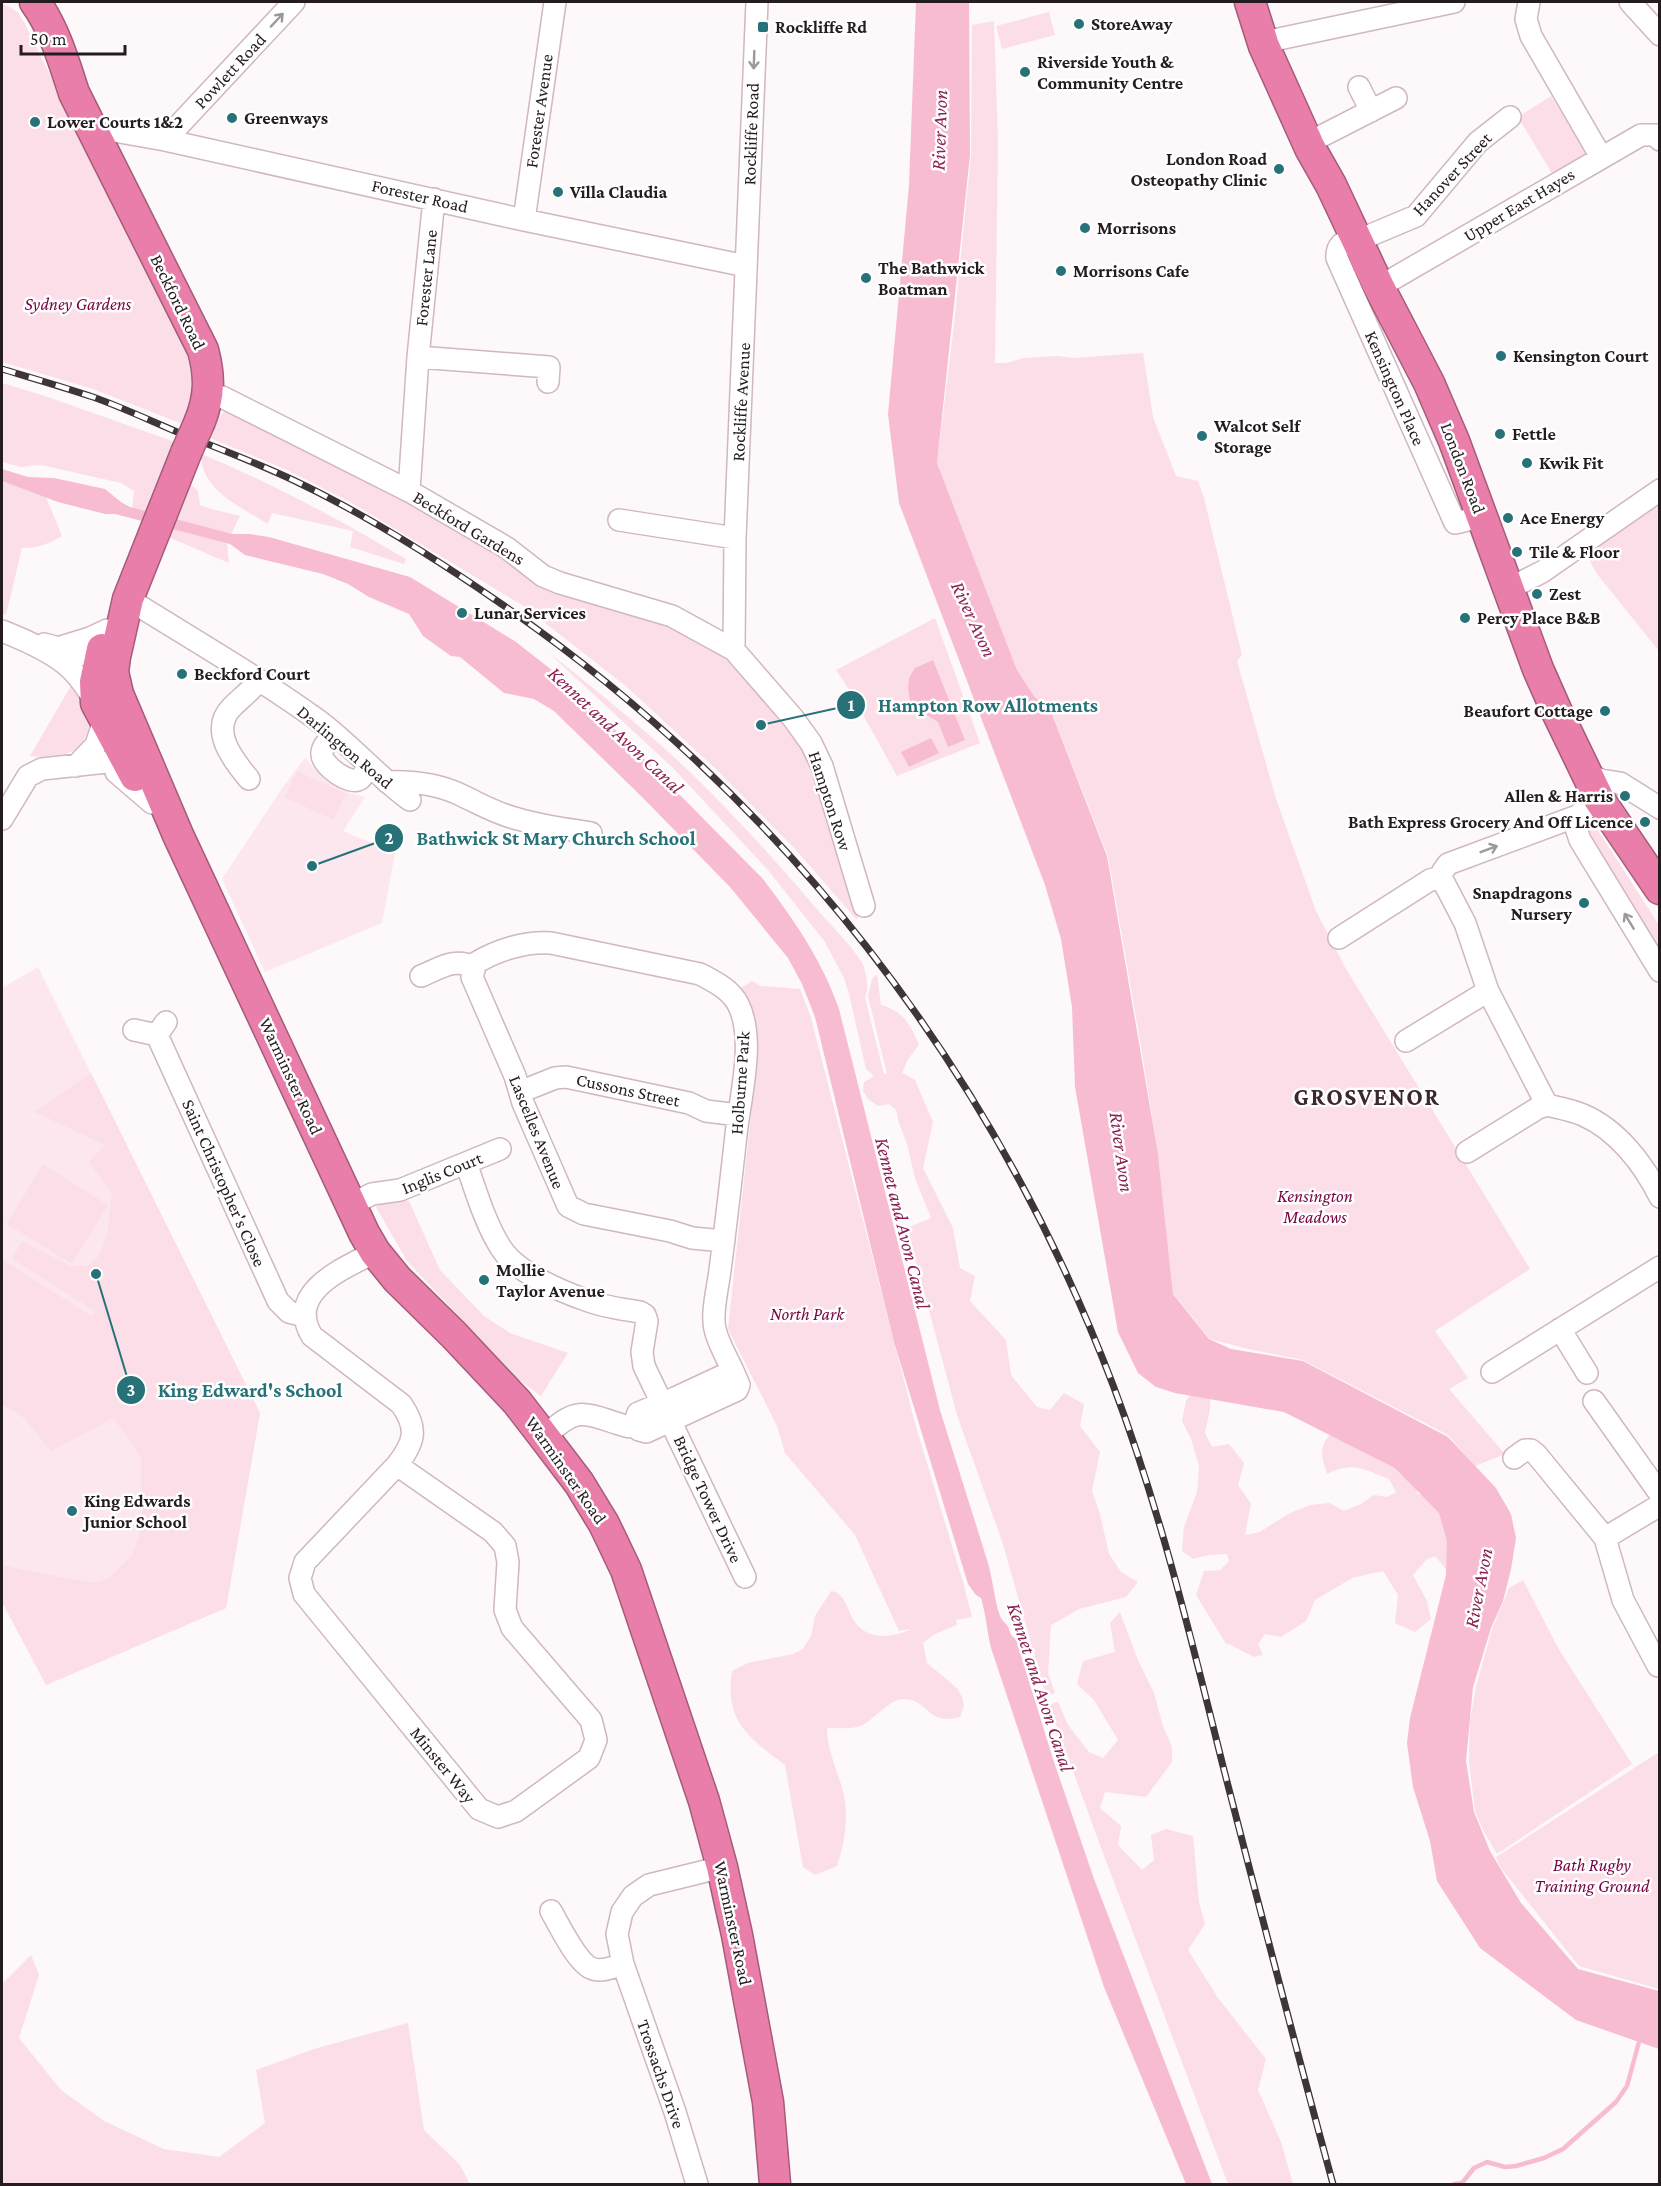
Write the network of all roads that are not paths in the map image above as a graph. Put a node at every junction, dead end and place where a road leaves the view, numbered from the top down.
1 (294, 2) edge
2 (555, 2) edge
3 (757, 2) edge
4 (1241, 2) edge
5 (1250, 2) edge
6 (1454, 2) edge
7 (1529, 2) edge
8 (1630, 2) edge
9 (40, 4) edge
10 (1659, 35) edge
11 (1264, 46) junction
12 (1359, 87) dead end
13 (74, 93) junction
14 (1396, 98) dead end
15 (1371, 111) junction
16 (1510, 117) dead end
17 (95, 136) junction
18 (165, 140) junction
19 (1659, 140) edge
20 (1308, 143) junction
21 (1601, 157) junction
22 (434, 199) junction
23 (524, 220) junction
24 (1357, 238) junction
25 (746, 266) junction
26 (1380, 287) junction
27 (418, 357) junction
28 (548, 382) dead end
29 (209, 393) junction
30 (1659, 490) edge
31 (409, 491) junction
32 (1481, 517) junction
33 (619, 520) dead end
34 (735, 538) junction
35 (1508, 590) junction
36 (128, 599) junction
37 (115, 629) junction
38 (2, 631) edge
39 (734, 650) junction
40 (64, 656) junction
41 (259, 680) junction
42 (105, 681) junction
43 (81, 765) junction
44 (130, 765) junction
45 (249, 779) dead end
46 (387, 782) junction
47 (1588, 796) junction
48 (410, 800) dead end
49 (1659, 808) edge
50 (2, 819) edge
51 (591, 833) dead end
52 (178, 836) junction
53 (1441, 877) junction
54 (1659, 889) edge
55 (864, 906) dead end
56 (1343, 929) dead end
57 (1659, 971) edge
58 (473, 972) junction
59 (421, 976) dead end
60 (1488, 990) junction
61 (134, 1030) dead end
62 (1406, 1041) dead end
63 (519, 1092) junction
64 (1547, 1105) junction
65 (738, 1115) junction
66 (500, 1149) dead end
67 (1467, 1152) dead end
68 (465, 1163) junction
69 (1659, 1197) edge
70 (350, 1205) junction
71 (724, 1241) junction
72 (375, 1252) junction
73 (1659, 1267) edge
74 (305, 1316) junction
75 (1560, 1329) junction
76 (1505, 1370) dead end
77 (1587, 1373) dead end
78 (1594, 1401) dead end
79 (667, 1412) junction
80 (544, 1437) junction
81 (1514, 1458) dead end
82 (397, 1466) junction
83 (1659, 1494) edge
84 (1659, 1505) edge
85 (1605, 1538) junction
86 (745, 1577) dead end
87 (1658, 1666) dead end
88 (722, 1867) junction
89 (551, 1911) dead end
90 (623, 1964) junction
91 (697, 2184) edge
92 (775, 2184) edge

18 -> 1 street, Powlett Road
2 - 23 street, Forester Avenue
3 -> 25 street, Rockliffe Road
4 - 11 highway, London Road
5 - 11 highway, London Road
6 - 11 street
7 - 21 street
8 - 10 street
9 - 13 highway, Beckford Road
9 - 13 highway
11 - 20 highway, London Road
12 - 15 street
13 - 17 highway, Beckford Road
14 - 15 street
15 - 20 street
16 - 24 street, Hanover Street
17 - 18 street, Forester Road
17 - 29 highway, Beckford Road
18 - 22 street, Forester Road
19 - 21 street, Upper East Hayes
20 - 24 highway, London Road
21 - 26 street, Upper East Hayes
22 - 23 street, Forester Road
22 - 27 street, Forester Lane
23 - 25 street, Forester Road
24 - 26 highway, London Road
24 - 32 street, Kensington Place
25 - 34 street, Rockliffe Avenue
26 - 32 highway, London Road
27 - 28 street
27 - 31 street, Forester Lane
29 - 31 street, Beckford Gardens
29 - 36 highway, Beckford Road, bridge
30 - 35 street
31 - 39 street, Beckford Gardens
32 - 35 highway, London Road
33 - 34 street
34 - 39 street, Rockliffe Avenue
35 - 47 highway, London Road
36 - 37 highway, Beckford Road
36 - 41 street, Darlington Road
37 - 40 street
37 - 42 highway, Beckford Road
38 - 40 street
39 - 55 street, Hampton Row
40 - 42 street
40 - 42 street
41 - 45 street
41 - 46 street, Darlington Road
42 - 43 street
42 - 44 highway, Warminster Road
43 - 44 street
43 - 50 street
44 - 52 highway, Warminster Road
44 - 52 highway, Warminster Road
46 - 48 street, Darlington Road
46 - 51 street
47 - 49 street
53 -> 47 street
47 - 54 highway, London Road
57 -> 47 street
52 - 70 highway, Warminster Road
53 - 56 street
53 - 60 street
58 - 59 street
58 - 63 street, Lascelles Avenue
58 - 65 street, Holburne Park
60 - 62 street
60 - 64 street
61 - 74 street, Saint Christopher's Close
63 - 65 street, Cussons Street
63 - 71 street, Lascelles Avenue
64 - 67 street
64 - 69 street
65 - 71 street, Holburne Park
66 - 68 street, Inglis Court
68 - 70 street, Inglis Court
68 - 79 street
70 - 72 highway, Warminster Road
71 - 79 street, Holburne Park
72 - 74 street
72 - 80 highway, Warminster Road
73 - 75 street
74 - 82 street, Minster Way
75 - 76 street
75 - 77 street
78 - 83 street
79 - 80 street
79 - 86 street, Bridge Tower Drive
80 - 88 highway, Warminster Road
81 - 85 street
82 - 82 street, Minster Way
84 - 85 street
85 - 87 street
88 - 90 street, Trossachs Drive
88 - 92 highway, Warminster Road
89 - 90 street
90 - 91 street, Trossachs Drive

